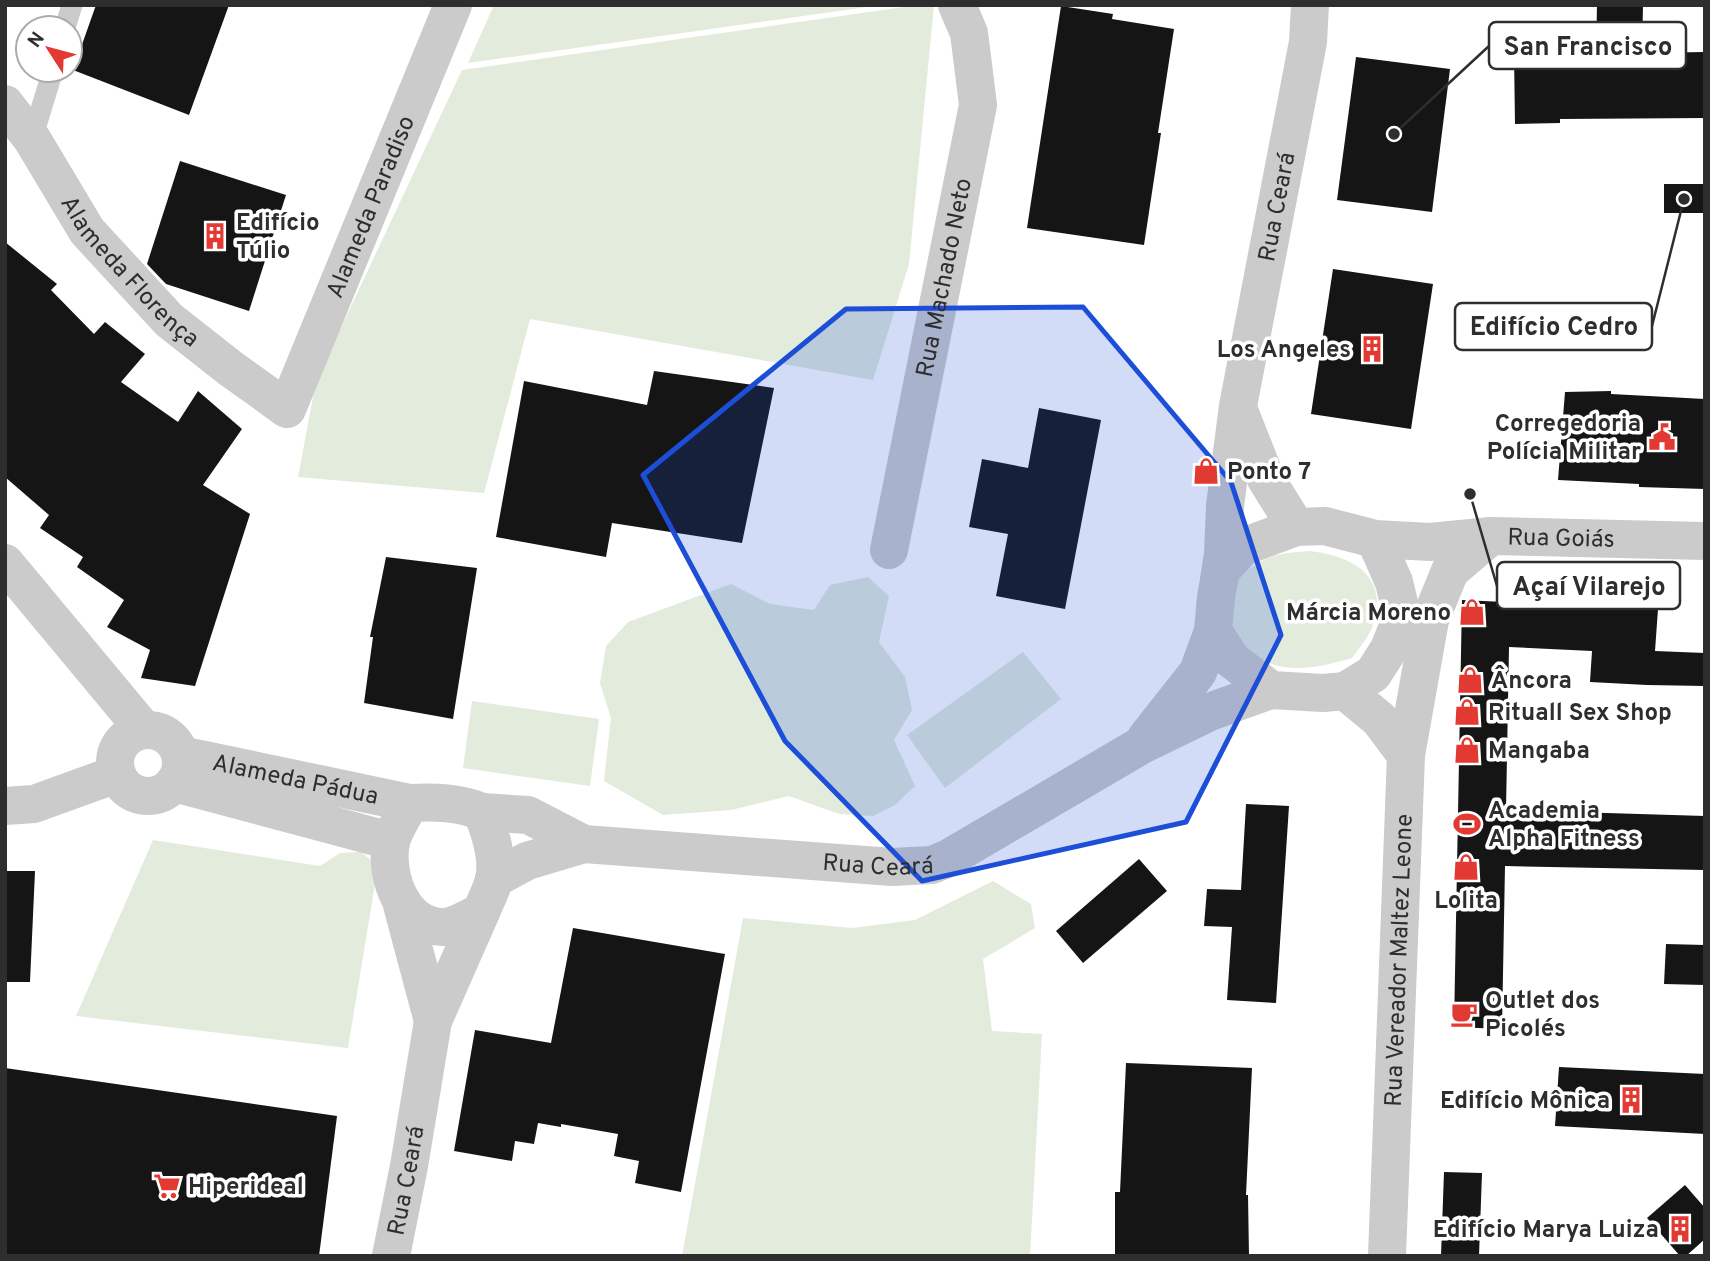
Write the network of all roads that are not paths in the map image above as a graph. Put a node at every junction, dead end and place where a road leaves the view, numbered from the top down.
1 (453, 5) edge
2 (957, 5) edge
3 (1310, 5) edge
4 (49, 84) edge
5 (5, 104) edge
6 (32, 139) junction
7 (1238, 406) junction
8 (287, 409) joint
9 (1296, 527) junction
10 (1491, 536) junction
11 (1375, 539) junction
12 (1705, 541) edge
13 (889, 551) dead end
14 (5, 564) edge
15 (1221, 570) junction
16 (1213, 631) junction
17 (1271, 690) junction
18 (1345, 691) junction
19 (144, 730) junction
20 (1140, 746) junction
21 (1406, 755) junction
22 (177, 769) junction
23 (117, 774) junction
24 (410, 803) junction
25 (5, 806) edge
26 (482, 812) junction
27 (391, 841) junction
28 (584, 844) junction
29 (487, 896) junction
30 (402, 905) junction
31 (433, 1021) junction
32 (391, 1256) edge
33 (1387, 1256) edge

1 - 8 street, Alameda Paradiso
2 - 13 street, Rua Machado Neto
3 - 7 street, Rua Ceará
4 - 6 lane
5 - 6 street, Alameda Florença
6 - 8 street, Alameda Florença
7 - 9 street
7 - 15 street, Rua Ceará
9 - 11 street
9 - 15 street
10 - 11 street, Rua Goiás
10 - 12 street, Rua Goiás
10 - 21 street, Rua Vereador Maltez Leone
11 - 18 street
14 - 19 street
15 - 16 street
16 - 17 street
16 - 20 street, Rua Ceará
17 - 18 street
17 - 20 street, Rua Ceará
18 - 21 street
19 - 22 street
19 - 23 street
20 - 28 street, Rua Ceará
21 - 33 street, Rua Vereador Maltez Leone
22 - 23 street
22 - 24 street, Alameda Pádua
22 - 27 street, Alameda Pádua
23 - 25 street
24 - 26 street
24 - 27 street
26 - 28 street, Rua Ceará
26 - 29 street
27 - 30 street
28 - 29 street, Rua Ceará
29 - 30 street
29 - 31 street, Rua Ceará
30 - 31 street, Rua Ceará
31 - 32 street, Rua Ceará

